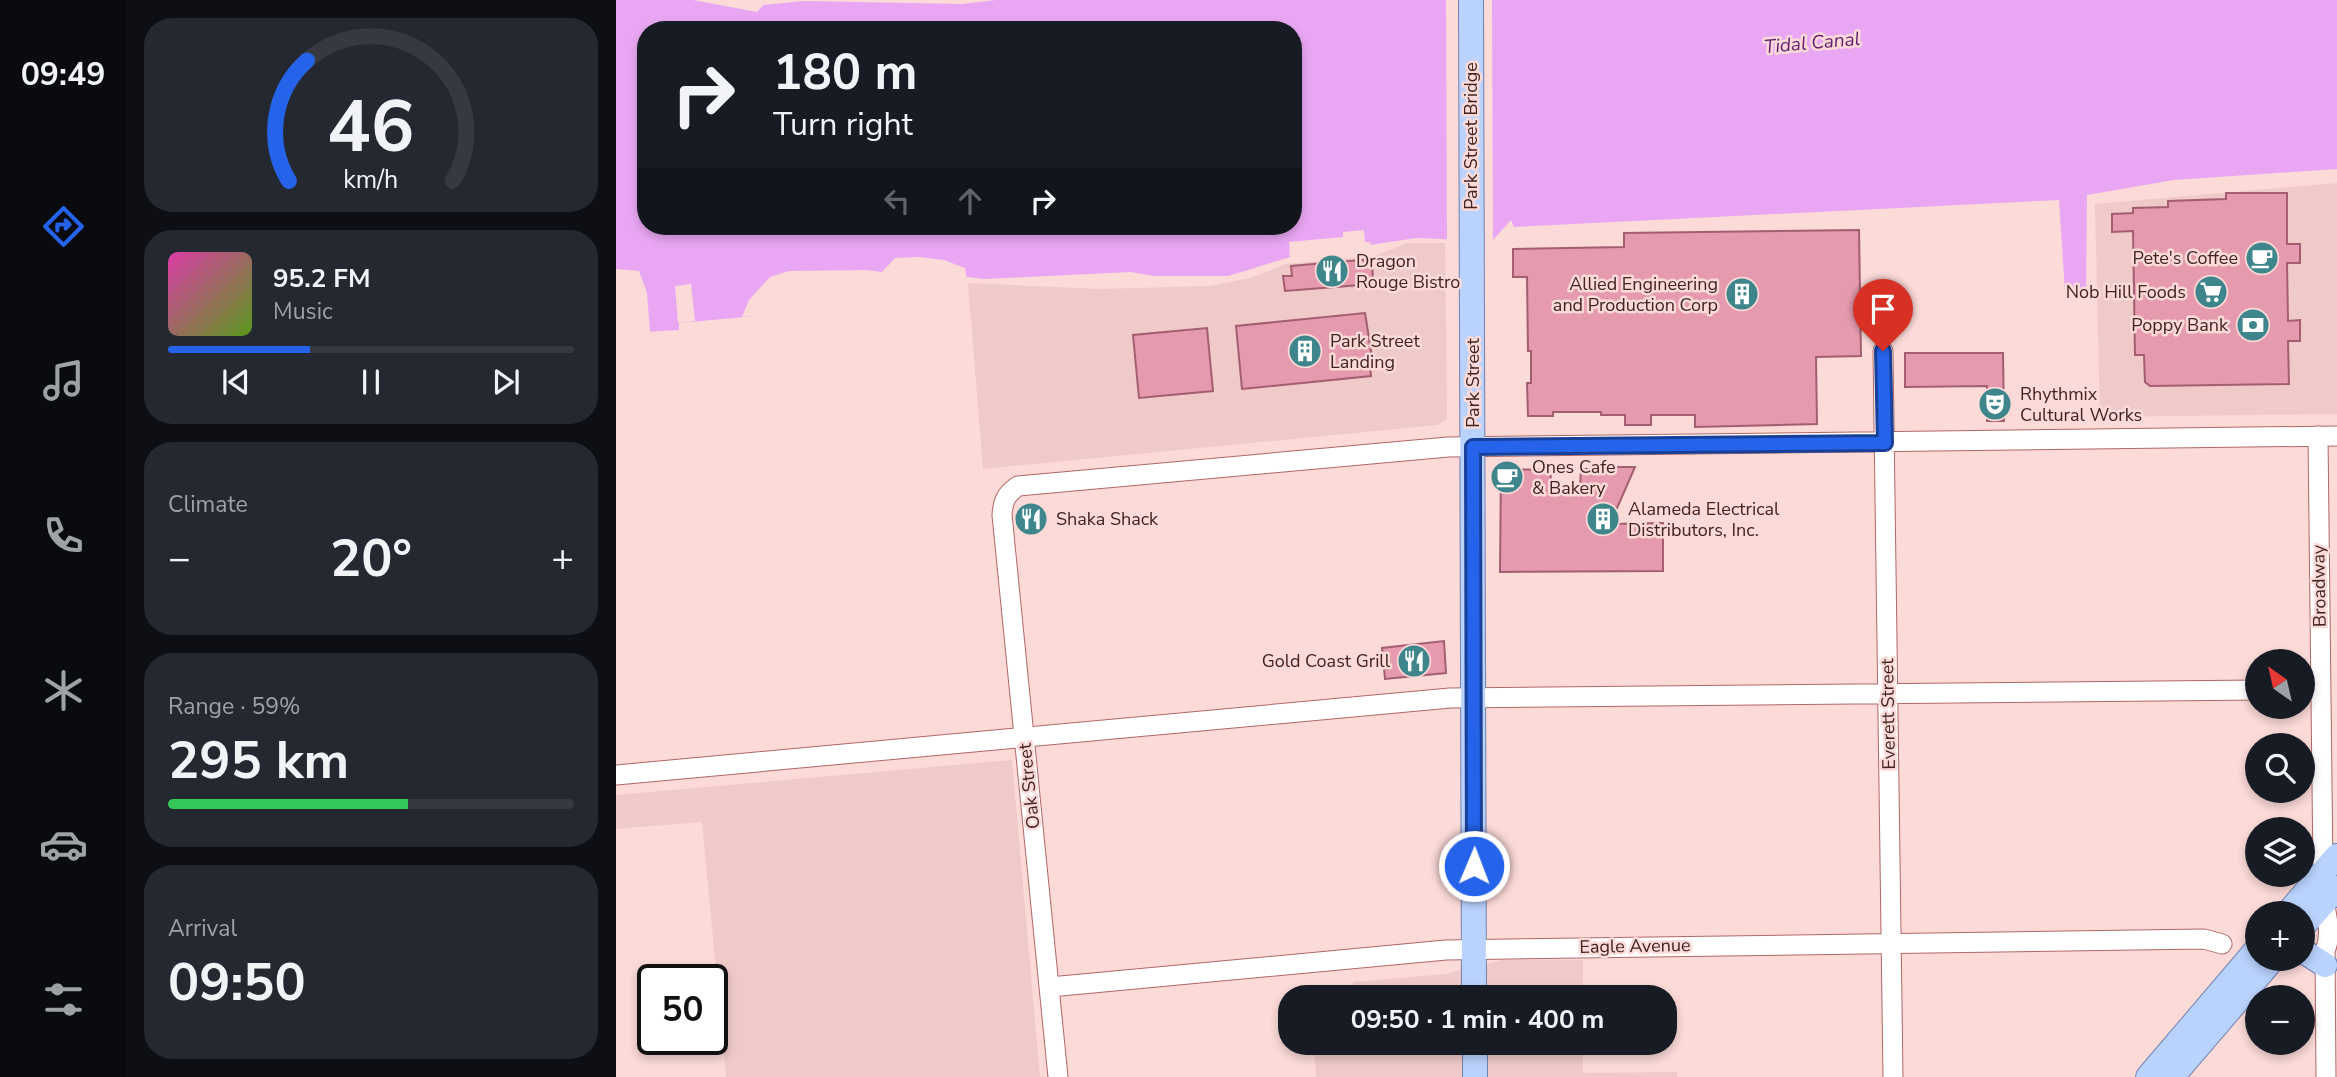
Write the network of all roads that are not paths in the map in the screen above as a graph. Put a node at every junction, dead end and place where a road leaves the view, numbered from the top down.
1 (1471, 0) edge
2 (1472, 273) joint
3 (1883, 351) dead end
4 (2328, 436) edge
5 (1885, 443) junction
6 (1473, 447) junction
7 (2315, 649) edge
8 (2245, 690) edge
9 (1887, 694) junction
10 (1474, 698) junction
11 (2315, 719) edge
12 (1024, 737) junction
13 (616, 775) edge
14 (2330, 880) edge
15 (2303, 901) edge
16 (2315, 906) edge
17 (1892, 943) junction
18 (2222, 944) dead end
19 (2324, 948) edge
20 (1473, 949) junction
21 (2245, 963) edge
22 (2263, 971) edge
23 (1474, 985) edge
24 (1050, 987) junction
25 (1475, 1055) edge
26 (1058, 1077) edge
27 (1475, 1077) edge
28 (1893, 1077) edge
29 (2148, 1077) edge
30 (2172, 1077) edge
31 (2326, 1077) edge

1 - 2 main road, Park Street Bridge
2 - 6 main road, Park Street
3 - 5 street, Everett Street
4 - 5 street
4 - 7 street, Broadway
5 - 6 street
5 - 9 street, Everett Street
6 - 10 main road, Park Street
6 - 12 street, Oak Street
8 - 9 street
9 - 10 street
9 - 17 street, Everett Street
10 - 12 street
10 - 20 main road, Park Street
11 - 14 street, Broadway
12 - 13 street
12 - 24 street, Oak Street
14 - 15 main road
14 - 16 main road
14 - 19 street, Broadway
17 - 18 street, Eagle Avenue
17 - 20 street, Eagle Avenue
17 - 28 street, Everett Street
19 - 31 street, Broadway
20 - 23 main road, Park Street
20 - 24 street, Eagle Avenue
21 - 29 main road
22 - 30 main road
24 - 26 street, Oak Street
25 - 27 main road

